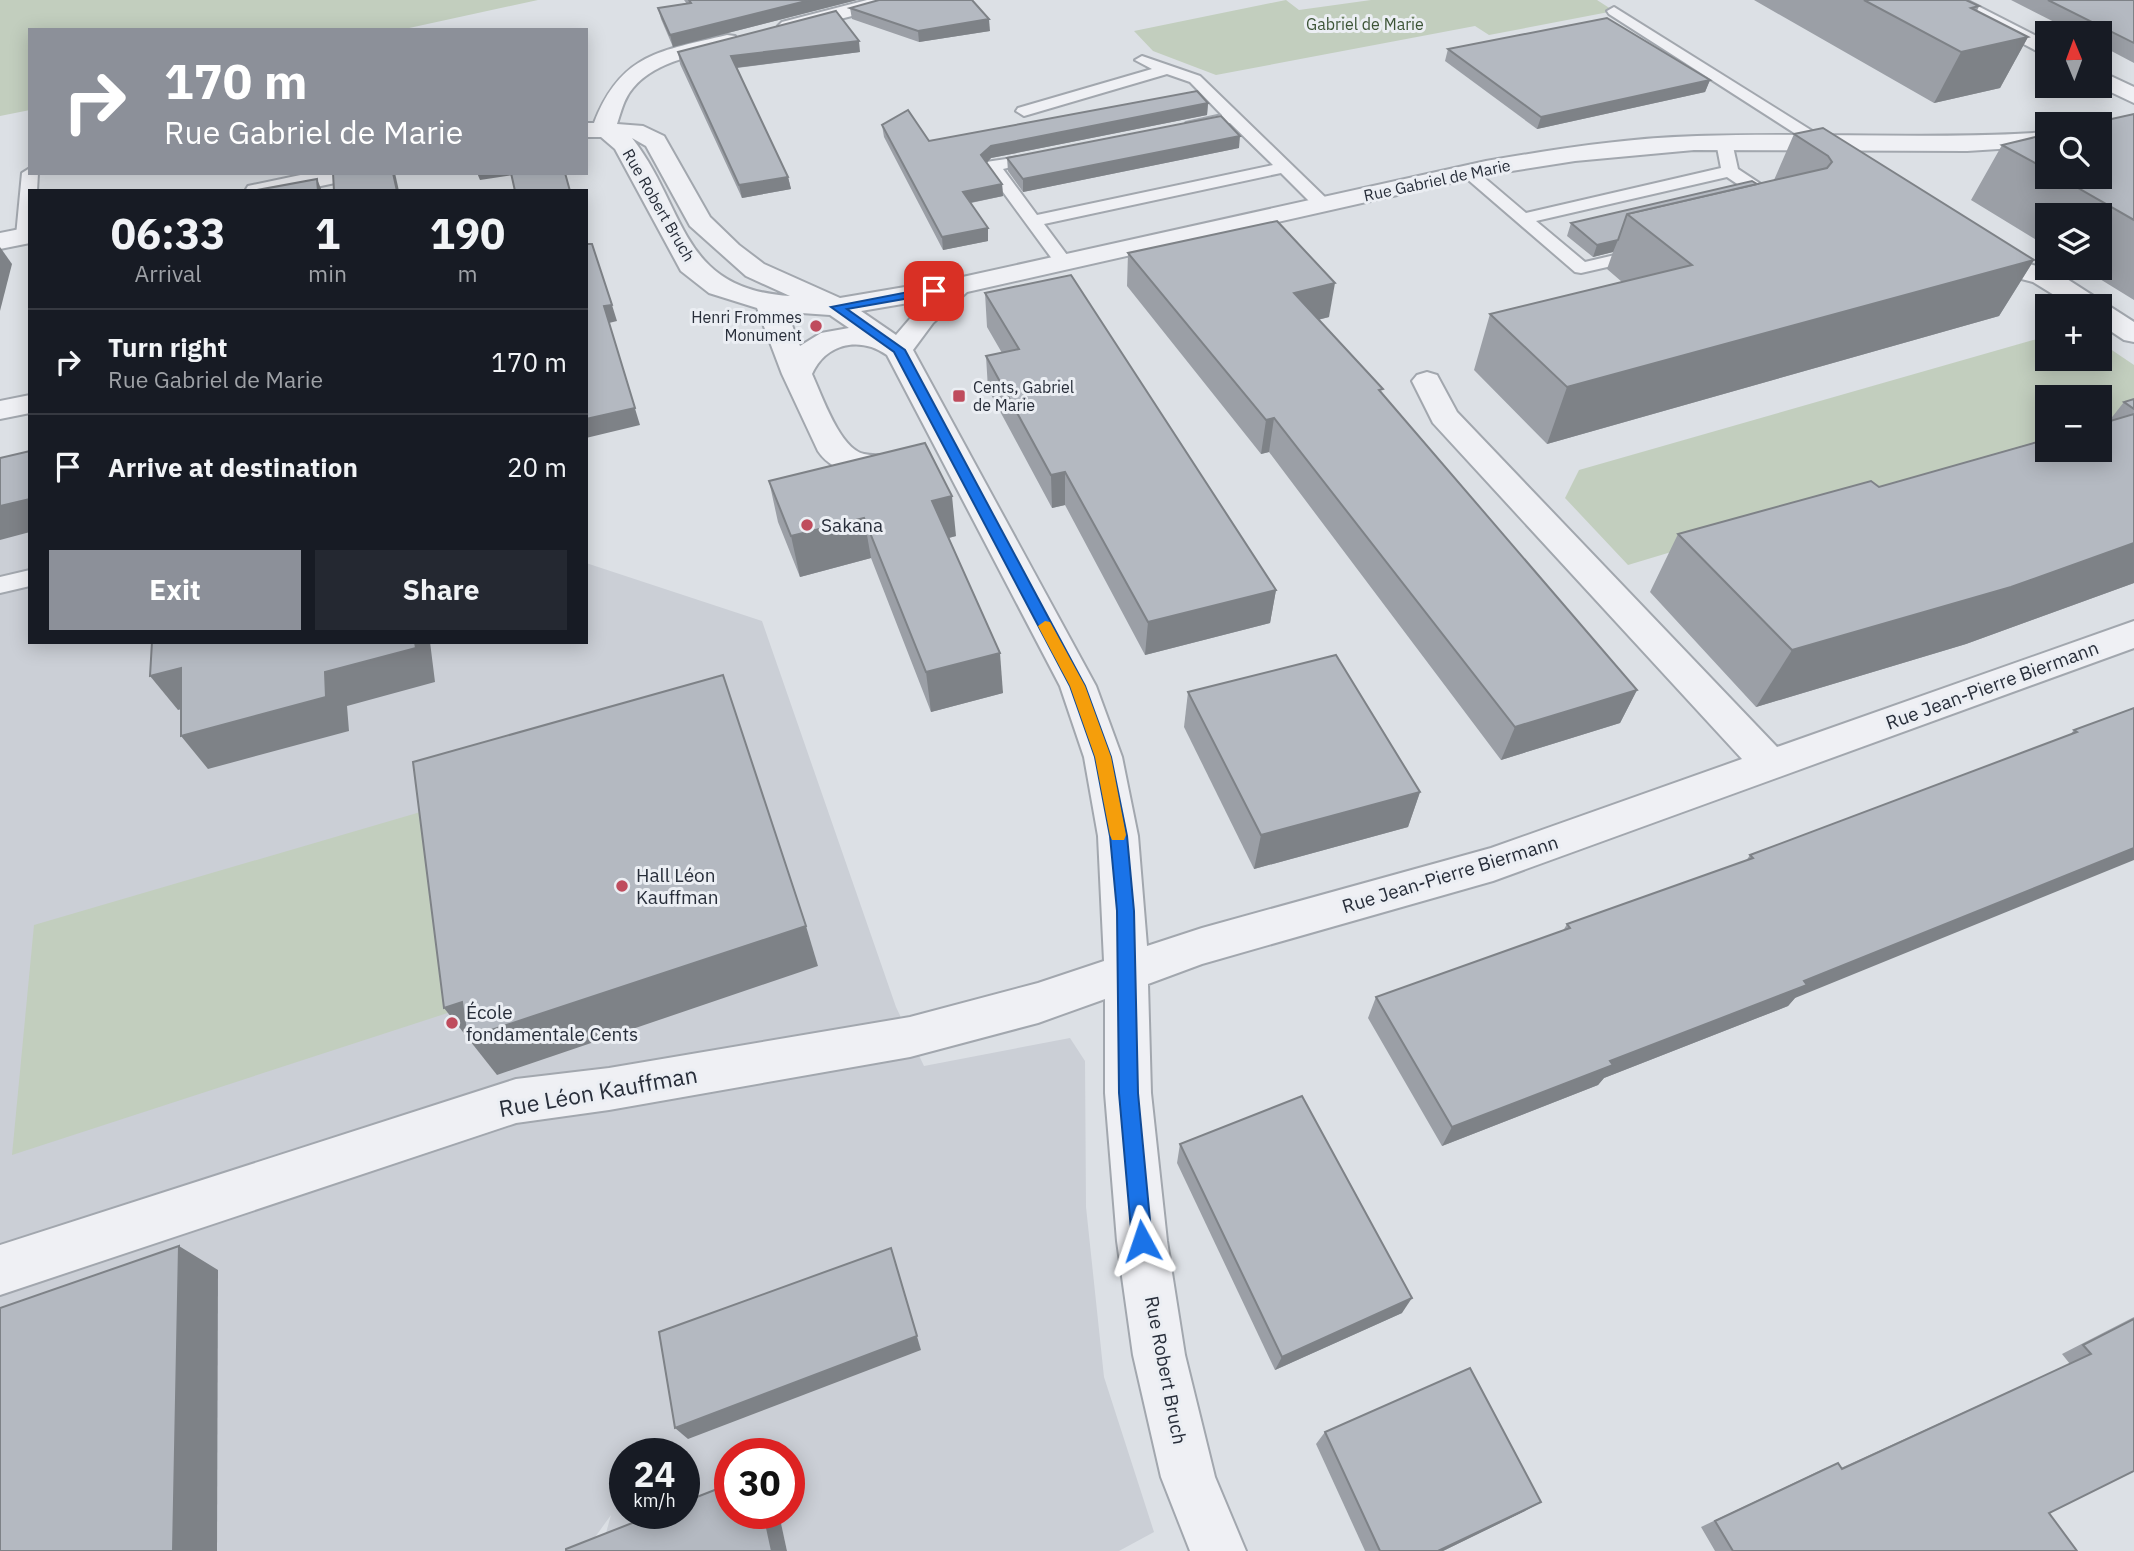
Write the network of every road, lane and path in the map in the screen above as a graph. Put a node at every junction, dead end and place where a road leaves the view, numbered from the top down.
1 (892, 0) edge
2 (1950, 0) edge
3 (1615, 11) dead end
4 (2035, 44) edge
5 (1142, 60) dead end
6 (1167, 69) junction
7 (2112, 84) edge
8 (2134, 96) edge
9 (1024, 111) dead end
10 (1234, 117) junction
11 (1180, 128) edge
12 (595, 130) edge
13 (2035, 140) edge
14 (1724, 142) junction
15 (1819, 142) junction
16 (1059, 153) edge
17 (1285, 167) junction
18 (1730, 171) junction
19 (1467, 172) junction
20 (30, 175) edge
21 (329, 175) edge
22 (298, 178) edge
23 (263, 189) edge
24 (1323, 205) junction
25 (1795, 216) edge
26 (1522, 219) junction
27 (1032, 221) junction
28 (18, 237) edge
29 (1661, 249) edge
30 (1064, 263) junction
31 (1996, 264) edge
32 (958, 286) junction
33 (2072, 294) edge
34 (769, 303) junction
35 (836, 307) junction
36 (2112, 320) edge
37 (2134, 334) edge
38 (890, 344) junction
39 (797, 374) junction
40 (1427, 381) dead end
41 (28, 404) edge
42 (0, 410) edge
43 (939, 427) junction
44 (28, 578) edge
45 (0, 585) edge
46 (2134, 634) edge
47 (1771, 765) junction
48 (1125, 973) junction
49 (0, 1270) edge
50 (1217, 1551) edge

1 - 12 street
2 - 4 street
3 - 15 lane
5 - 6 lane
6 - 9 lane
6 - 10 lane
7 - 8 street
10 - 11 lane
10 - 17 lane
12 - 34 street, Rue Robert Bruch
12 - 35 street, Rue Robert Bruch
13 - 15 street, Rue Gabriel de Marie
14 - 15 street, Rue Gabriel de Marie
14 - 18 lane
14 - 19 street, Rue Gabriel de Marie
16 - 27 lane
17 - 24 lane
17 - 27 lane
18 - 25 lane
18 - 26 lane
19 - 24 street, Rue Gabriel de Marie
19 - 26 lane
20 - 28 lane
21 - 22 street
22 - 23 street
24 - 30 street, Rue Gabriel de Marie
26 - 29 lane
27 - 30 lane
30 - 32 street, Rue Gabriel de Marie
31 - 33 street
32 - 35 street, Rue Gabriel de Marie
32 - 38 street
34 - 35 street, Rue Robert Bruch
34 - 39 street
35 - 38 street, Rue Robert Bruch
36 - 37 street
38 - 39 street
38 - 43 street, Rue Robert Bruch
39 - 43 street
40 - 47 street
41 - 42 street
43 - 48 street, Rue Robert Bruch
44 - 45 lane
46 - 47 street, Rue Jean-Pierre Biermann
47 - 48 street, Rue Jean-Pierre Biermann
48 - 49 street, Rue Léon Kauffman
48 - 50 street, Rue Robert Bruch

